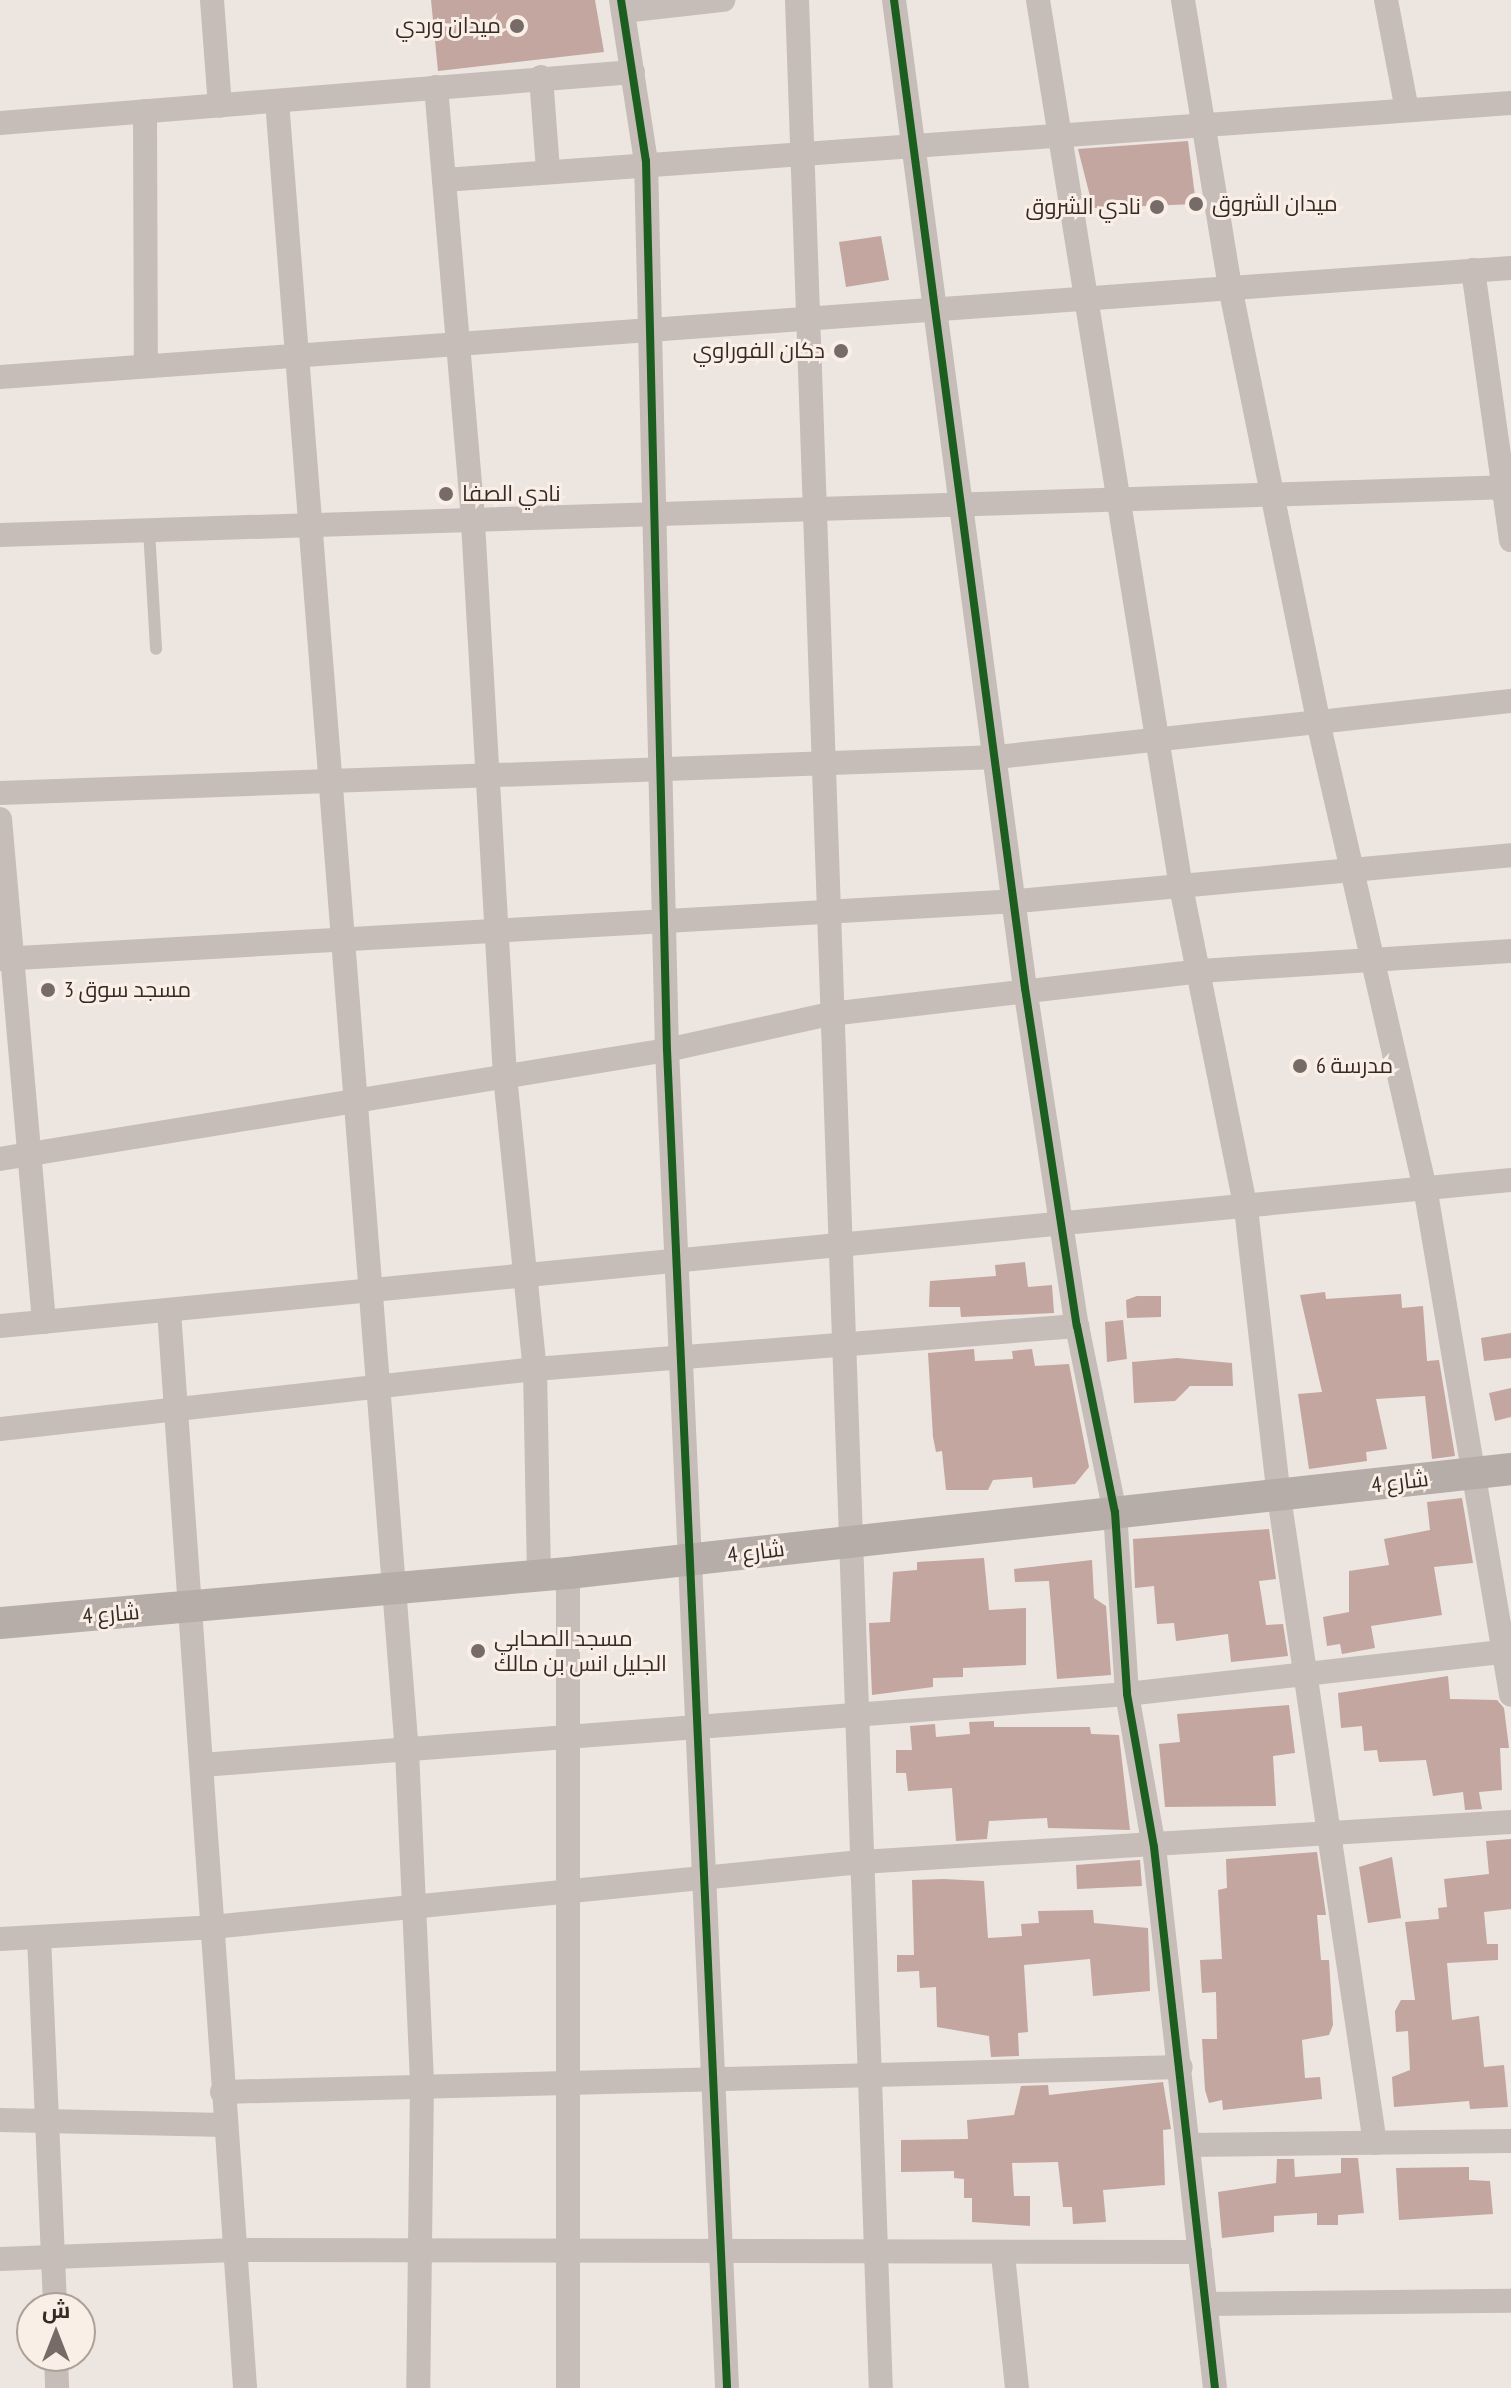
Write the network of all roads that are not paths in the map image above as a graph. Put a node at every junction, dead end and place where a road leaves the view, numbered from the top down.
1 (212, 0) edge
2 (723, 0) edge
3 (797, 0) edge
4 (894, 0) edge
5 (1038, 0) edge
6 (1183, 0) edge
7 (1386, 0) edge
8 (622, 5) edge
9 (633, 72) junction
10 (541, 77) junction
11 (436, 87) junction
12 (277, 101) junction
13 (1511, 103) edge
14 (220, 106) junction
15 (1407, 110) junction
16 (145, 111) junction
17 (0, 123) edge
18 (1200, 124) junction
19 (1060, 132) junction
20 (912, 142) junction
21 (802, 152) junction
22 (646, 161) junction
23 (548, 170) junction
24 (444, 180) junction
25 (1511, 268) edge
26 (1473, 270) junction
27 (1230, 287) junction
28 (1088, 300) junction
29 (935, 314) junction
30 (806, 322) junction
31 (652, 333) junction
32 (459, 347) junction
33 (293, 356) junction
34 (146, 363) junction
35 (0, 377) edge
36 (1507, 487) edge
37 (1275, 499) junction
38 (1119, 500) junction
39 (962, 503) junction
40 (816, 508) junction
41 (654, 511) junction
42 (473, 523) junction
43 (308, 528) junction
44 (149, 530) junction
45 (0, 535) edge
46 (1511, 540) edge
47 (156, 649) dead end
48 (1511, 701) edge
49 (1319, 726) junction
50 (1159, 743) junction
51 (997, 757) junction
52 (824, 765) junction
53 (657, 774) junction
54 (486, 778) junction
55 (325, 784) junction
56 (0, 793) edge
57 (0, 819) edge
58 (1511, 855) edge
59 (1353, 871) junction
60 (1181, 887) junction
61 (1018, 901) junction
62 (827, 912) junction
63 (668, 922) junction
64 (499, 934) junction
65 (338, 942) junction
66 (1511, 951) edge
67 (8, 958) edge
68 (1373, 958) junction
69 (1200, 971) junction
70 (1025, 988) junction
71 (830, 1014) junction
72 (667, 1050) junction
73 (505, 1076) junction
74 (354, 1100) junction
75 (30, 1155) junction
76 (0, 1159) edge
77 (1511, 1180) edge
78 (1425, 1187) junction
79 (1246, 1208) junction
80 (1062, 1225) junction
81 (839, 1241) junction
82 (677, 1266) junction
83 (528, 1278) junction
84 (371, 1293) junction
85 (169, 1311) junction
86 (44, 1322) junction
87 (0, 1326) edge
88 (1077, 1326) junction
89 (841, 1340) junction
90 (681, 1360) junction
91 (535, 1369) junction
92 (380, 1389) junction
93 (176, 1413) junction
94 (0, 1429) edge
95 (1511, 1469) edge
96 (1478, 1473) junction
97 (1279, 1497) junction
98 (1115, 1512) junction
99 (848, 1541) junction
100 (686, 1560) junction
101 (554, 1574) junction
102 (393, 1590) junction
103 (189, 1607) junction
104 (0, 1623) edge
105 (1507, 1651) edge
106 (1306, 1674) junction
107 (1127, 1694) junction
108 (1511, 1695) edge
109 (852, 1717) junction
110 (696, 1725) junction
111 (569, 1738) junction
112 (407, 1751) junction
113 (202, 1765) junction
114 (1511, 1822) edge
115 (1329, 1838) junction
116 (1154, 1847) junction
117 (861, 1862) junction
118 (703, 1875) junction
119 (565, 1888) junction
120 (414, 1905) junction
121 (212, 1927) junction
122 (39, 1937) junction
123 (0, 1939) edge
124 (1181, 2067) junction
125 (870, 2073) junction
126 (712, 2078) junction
127 (571, 2080) junction
128 (422, 2082) junction
129 (222, 2092) junction
130 (0, 2120) edge
131 (45, 2121) junction
132 (225, 2125) junction
133 (1511, 2141) edge
134 (1375, 2143) junction
135 (1188, 2145) junction
136 (235, 2250) junction
137 (422, 2250) junction
138 (567, 2250) junction
139 (1200, 2252) junction
140 (720, 2253) junction
141 (1003, 2255) junction
142 (54, 2257) junction
143 (877, 2257) junction
144 (0, 2259) edge
145 (55, 2292) edge
146 (1511, 2301) edge
147 (1206, 2304) junction
148 (245, 2388) edge
149 (418, 2388) edge
150 (568, 2388) edge
151 (727, 2388) edge
152 (881, 2388) edge
153 (1017, 2388) edge
154 (1215, 2388) edge

1 - 14 street
2 - 8 street
3 - 21 street
4 - 20 street
5 - 19 street
6 - 18 street
7 - 15 street
8 - 9 street
9 - 10 street
9 - 22 street
10 - 11 street
10 - 23 street
11 - 12 street
11 - 24 street
12 - 14 street
12 - 33 street
13 - 15 street
14 - 16 street
15 - 18 street
16 - 17 street
16 - 34 street
18 - 19 street
18 - 27 street
19 - 20 street
19 - 28 street
20 - 21 street
20 - 29 street
21 - 22 street
21 - 30 street
22 - 23 street
22 - 31 street
23 - 24 street
24 - 32 street
25 - 26 street
26 - 27 street
26 - 36 street
27 - 28 street
27 - 37 street
28 - 29 street
28 - 38 street
29 - 30 street
29 - 39 street
30 - 31 street
30 - 40 street
31 - 32 street
31 - 41 street
32 - 33 street
32 - 42 street
33 - 34 street
33 - 43 street
34 - 35 street
36 - 37 street
36 - 46 street
37 - 38 street
37 - 49 street
38 - 39 street
38 - 50 street
39 - 40 street
39 - 51 street
40 - 41 street
40 - 52 street
41 - 42 street
41 - 53 street
42 - 43 street
42 - 54 street
43 - 44 street
43 - 55 street
44 - 45 street
44 - 47 lane
48 - 49 street
49 - 50 street
49 - 59 street
50 - 51 street
50 - 60 street
51 - 52 street
51 - 61 street
52 - 53 street
52 - 62 street
53 - 54 street
53 - 63 street
54 - 55 street
54 - 64 street
55 - 56 street
55 - 65 street
57 - 67 street
58 - 59 street
59 - 60 street
59 - 68 street
60 - 61 street
60 - 69 street
61 - 62 street
61 - 70 street
62 - 63 street
62 - 71 street
63 - 64 street
63 - 72 street
64 - 65 street
64 - 73 street
65 - 67 street
65 - 74 street
66 - 68 street
67 - 75 street
68 - 69 street
68 - 78 street
69 - 70 street
69 - 79 street
70 - 71 street
70 - 80 street
71 - 72 street
71 - 81 street
72 - 73 street
72 - 82 street
73 - 74 street
73 - 83 street
74 - 75 street
74 - 84 street
75 - 76 street
75 - 86 street
77 - 78 street
78 - 79 street
78 - 96 street
79 - 80 street
79 - 97 street
80 - 81 street
80 - 88 street
81 - 82 street
81 - 89 street
82 - 83 street
82 - 90 street
83 - 84 street
83 - 91 street
84 - 85 street
84 - 92 street
85 - 86 street
85 - 93 street
86 - 87 street
88 - 89 street
88 - 98 street
89 - 90 street
89 - 99 street
90 - 91 street
90 - 100 street
91 - 92 street
91 - 101 street
92 - 93 street
92 - 102 street
93 - 94 street
93 - 103 street
95 - 96 street, شارع 4
96 - 97 street, شارع 4
96 - 105 street
97 - 98 street, شارع 4
97 - 106 street
98 - 99 street, شارع 4
98 - 107 street
99 - 100 street, شارع 4
99 - 109 street
100 - 101 street, شارع 4
100 - 110 street
101 - 102 street, شارع 4
101 - 111 street
102 - 103 street, شارع 4
102 - 112 street
103 - 104 street, شارع 4
103 - 113 street
105 - 106 street
105 - 108 street
106 - 107 street
106 - 115 street
107 - 109 street
107 - 116 street
109 - 110 street
109 - 117 street
110 - 111 street
110 - 118 street
111 - 112 street
111 - 119 street
112 - 113 street
112 - 120 street
113 - 121 street
114 - 115 street
115 - 116 street
115 - 134 street
116 - 117 street
116 - 124 street
117 - 118 street
117 - 125 street
118 - 119 street
118 - 126 street
119 - 120 street
119 - 127 street
120 - 121 street
120 - 128 street
121 - 122 street
121 - 129 street
122 - 123 street
122 - 131 street
124 - 125 street
124 - 135 street
125 - 126 street
125 - 143 street
126 - 127 street
126 - 140 street
127 - 128 street
127 - 138 street
128 - 129 street
128 - 137 street
129 - 132 street
130 - 131 street
131 - 132 street
131 - 142 street
132 - 136 street
133 - 134 street
134 - 135 street
135 - 139 street
136 - 137 street
136 - 142 street
136 - 148 street
137 - 138 street
137 - 149 street
138 - 140 street
138 - 150 street
139 - 141 street
139 - 147 street
140 - 143 street
140 - 151 street
141 - 143 street
141 - 153 street
142 - 144 street
142 - 145 street
143 - 152 street
146 - 147 street
147 - 154 street

